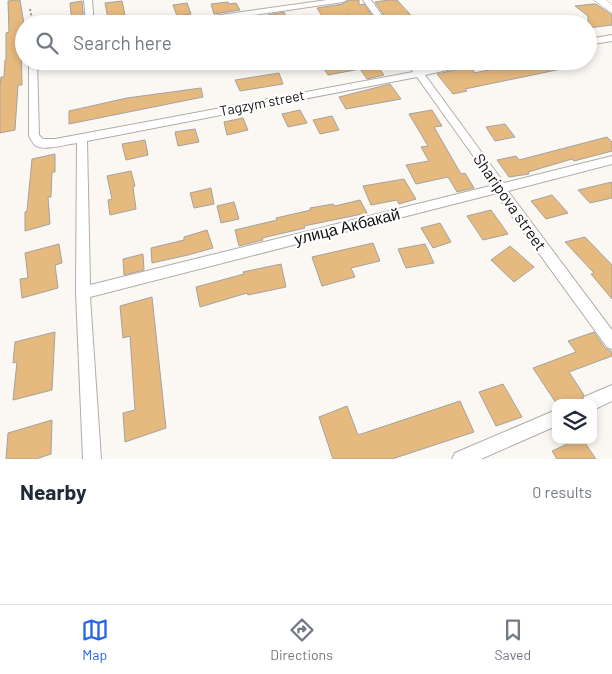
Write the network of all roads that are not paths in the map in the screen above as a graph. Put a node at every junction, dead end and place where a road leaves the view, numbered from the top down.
1 (88, 0) edge
2 (343, 0) edge
3 (367, 0) edge
4 (599, 0) edge
5 (612, 10) edge
6 (89, 15) edge
7 (236, 15) edge
8 (378, 15) edge
9 (612, 38) edge
10 (597, 40) edge
11 (33, 70) edge
12 (416, 70) edge
13 (434, 70) edge
14 (418, 73) junction
15 (82, 138) junction
16 (612, 160) edge
17 (501, 187) junction
18 (82, 293) junction
19 (612, 342) edge
20 (612, 393) edge
21 (597, 400) edge
22 (552, 420) edge
23 (92, 459) edge
24 (460, 459) edge

1 - 6 street
2 - 7 street
3 - 8 street
4 - 5 main road
9 - 10 street
11 - 15 street, Tagzym street
12 - 14 street, Sharipova street
13 - 14 street, Tagzym street
14 - 15 street, Tagzym street
14 - 17 street, Sharipova street
15 - 18 street
16 - 17 street, улица Акбакай
17 - 18 street, улица Акбакай
17 - 19 street, Sharipova street
18 - 23 street
20 - 21 street
22 - 24 street

